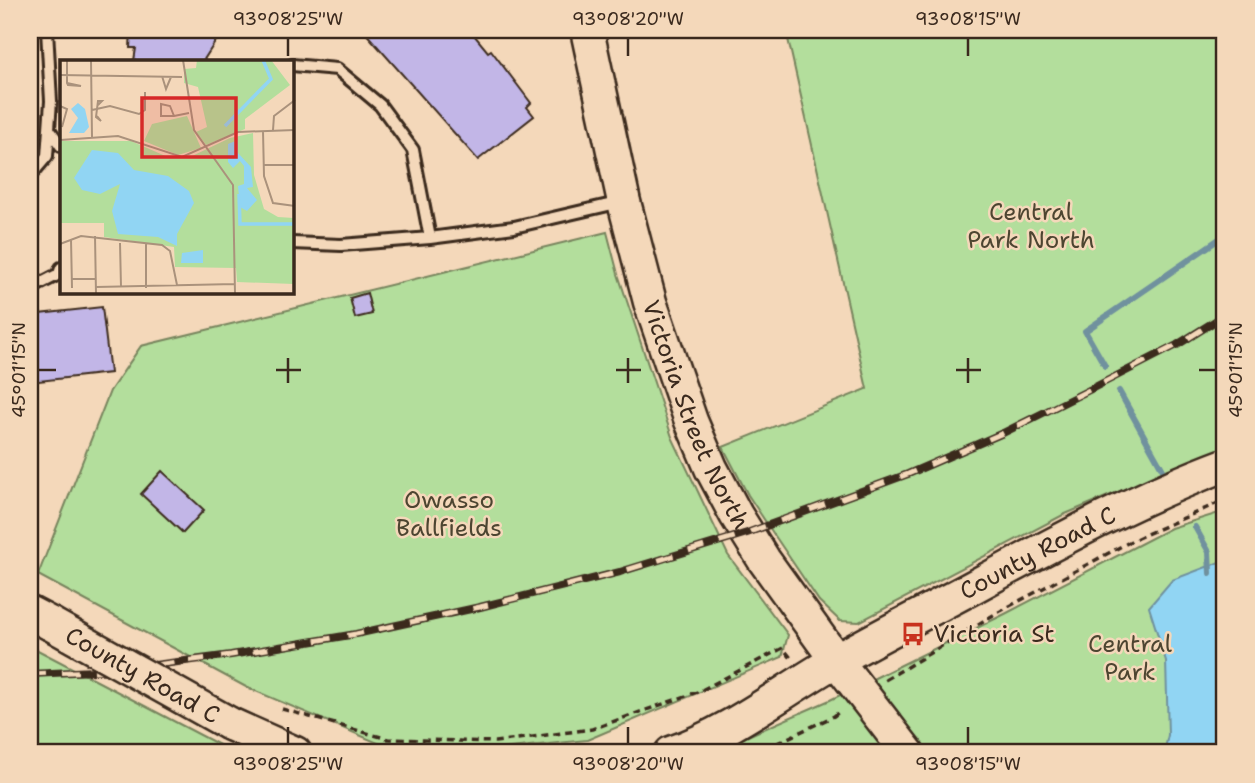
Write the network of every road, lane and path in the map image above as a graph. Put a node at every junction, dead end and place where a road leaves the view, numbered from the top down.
1 (47, 30) edge
2 (587, 30) edge
3 (294, 65) edge
4 (49, 129) junction
5 (60, 145) edge
6 (30, 176) edge
7 (624, 202) junction
8 (430, 238) junction
9 (294, 243) edge
10 (60, 271) edge
11 (30, 289) edge
12 (1225, 465) edge
13 (1225, 500) edge
14 (41, 619) edge
15 (783, 648) dead end
16 (836, 660) junction
17 (862, 694) junction
18 (282, 709) dead end
19 (295, 753) edge
20 (671, 753) edge
21 (756, 753) edge
22 (908, 753) edge

1 - 4 lane
2 - 7 main road, Victoria Street North
3 - 8 lane
4 - 5 lane
4 - 6 lane
7 - 8 lane
7 - 16 main road, Victoria Street North
8 - 9 lane
10 - 11 lane
12 - 16 main road, County Road C
13 - 17 path
14 - 19 main road, County Road C, bridge
15 - 18 path
16 - 17 main road, Victoria Street North
16 - 20 main road, County Road C
17 - 21 path
17 - 22 main road, Victoria Street North

